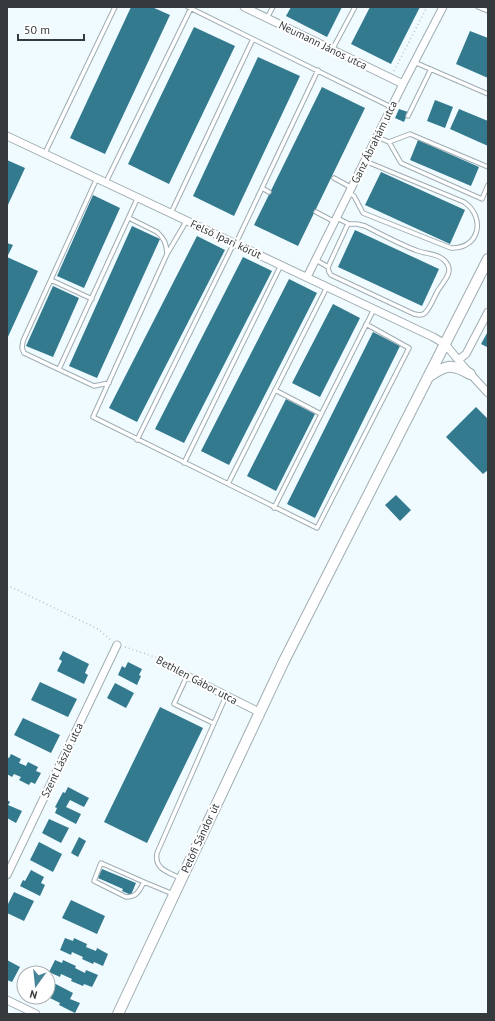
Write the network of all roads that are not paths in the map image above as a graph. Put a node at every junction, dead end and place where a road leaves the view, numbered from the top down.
1 (115, 7) edge
2 (244, 7) edge
3 (273, 7) edge
4 (355, 7) edge
5 (443, 7) edge
6 (478, 7) edge
7 (189, 8) edge
8 (488, 11) edge
9 (267, 18) junction
10 (253, 39) junction
11 (332, 50) junction
12 (414, 62) junction
13 (431, 69) junction
14 (318, 70) junction
15 (403, 84) junction
16 (488, 94) edge
17 (391, 106) junction
18 (408, 116) dead end
19 (7, 136) edge
20 (377, 136) junction
21 (388, 142) junction
22 (45, 154) junction
23 (365, 161) junction
24 (488, 167) edge
25 (96, 178) junction
26 (334, 178) dead end
27 (106, 182) junction
28 (488, 185) edge
29 (262, 188) junction
30 (350, 191) junction
31 (269, 192) dead end
32 (138, 197) junction
33 (316, 212) dead end
34 (171, 213) junction
35 (128, 218) junction
36 (187, 220) junction
37 (336, 220) junction
38 (349, 224) junction
39 (235, 243) junction
40 (167, 254) junction
41 (488, 259) edge
42 (316, 260) junction
43 (282, 265) junction
44 (328, 267) junction
45 (307, 277) junction
46 (50, 280) junction
47 (327, 287) junction
48 (92, 299) junction
49 (374, 309) junction
50 (488, 312) edge
51 (366, 324) junction
52 (444, 344) junction
53 (458, 360) junction
54 (59, 369) junction
55 (470, 374) junction
56 (427, 378) junction
57 (109, 383) junction
58 (275, 390) junction
59 (488, 393) edge
60 (321, 414) junction
61 (137, 440) junction
62 (184, 463) junction
63 (228, 484) junction
64 (274, 508) junction
65 (117, 645) road end
66 (177, 671) road end
67 (187, 676) junction
68 (226, 696) junction
69 (259, 712) junction
70 (213, 723) junction
71 (109, 866) junction
72 (114, 869) junction
73 (106, 871) dead end
74 (120, 871) junction
75 (112, 874) dead end
76 (126, 874) junction
77 (7, 875) edge
78 (118, 876) dead end
79 (181, 878) junction
80 (124, 879) dead end
81 (144, 882) junction
82 (114, 885) dead end
83 (112, 889) junction
84 (173, 894) junction
85 (7, 1000) edge
86 (36, 1014) edge
87 (118, 1014) edge

1 - 22 lane
2 - 9 street, Neumann János utca
3 - 9 lane
4 - 11 lane
5 - 12 street, Ganz Ábrahám utca
6 - 8 lane
7 - 10 lane
7 - 27 lane
9 - 11 street, Neumann János utca
10 - 14 lane
10 - 34 lane
11 - 15 street, Neumann János utca
12 - 13 lane
12 - 15 street, Ganz Ábrahám utca
13 - 16 lane
13 - 18 lane
14 - 17 lane
14 - 29 lane
15 - 17 street, Ganz Ábrahám utca
17 - 20 street, Ganz Ábrahám utca
19 - 22 street, Felső Ipari körút
20 - 21 lane
20 - 23 street, Ganz Ábrahám utca
21 - 24 lane
21 - 28 lane
22 - 25 street, Felső Ipari körút
23 - 30 street, Ganz Ábrahám utca
23 - 30 lane
25 - 27 street, Felső Ipari körút
25 - 46 lane
26 - 30 lane
27 - 32 street, Felső Ipari körút
29 - 31 lane
29 - 39 lane
30 - 37 street, Ganz Ábrahám utca
32 - 34 street, Felső Ipari körút
32 - 35 lane
33 - 37 lane
34 - 36 street, Felső Ipari körút
35 - 40 lane
35 - 48 lane
36 - 39 street, Felső Ipari körút
36 - 40 lane
37 - 38 lane
37 - 42 street, Ganz Ábrahám utca
38 - 44 lane
38 - 44 lane
39 - 43 street, Felső Ipari körút
39 - 61 lane
40 - 57 lane
41 - 52 main road, Petőfi Sándor út
42 - 44 lane
42 - 45 street, Ganz Ábrahám utca
43 - 45 street, Felső Ipari körút
43 - 62 lane
45 - 47 street, Felső Ipari körút
46 - 48 lane
46 - 54 lane
47 - 49 street, Felső Ipari körút
47 - 58 lane
48 - 54 lane
49 - 51 lane
49 - 52 street, Felső Ipari körút
50 - 53 street
51 - 60 lane
51 - 64 lane
52 - 53 street, Felső Ipari körút
52 - 56 main road, Petőfi Sándor út
53 - 55 street, Felső Ipari körút
54 - 57 lane
55 - 56 main road
55 - 59 street, Felső Ipari körút
56 - 69 main road, Petőfi Sándor út
57 - 61 lane
58 - 60 lane
58 - 63 lane
60 - 64 lane
61 - 62 lane
62 - 63 lane
63 - 64 lane
65 - 77 street, Szent László utca
66 - 67 street, Bethlen Gábor utca
67 - 68 street, Bethlen Gábor utca
67 - 70 lane
68 - 69 street, Bethlen Gábor utca
68 - 70 lane
69 - 79 main road, Petőfi Sándor út
70 - 79 lane
71 - 72 lane
71 - 73 lane
71 - 83 lane
72 - 74 lane
72 - 75 lane
74 - 76 lane
74 - 78 lane
76 - 80 lane
76 - 81 lane
79 - 84 main road, Petőfi Sándor út
81 - 83 lane
81 - 84 lane
82 - 83 lane
84 - 87 main road, Petőfi Sándor út
85 - 86 street

